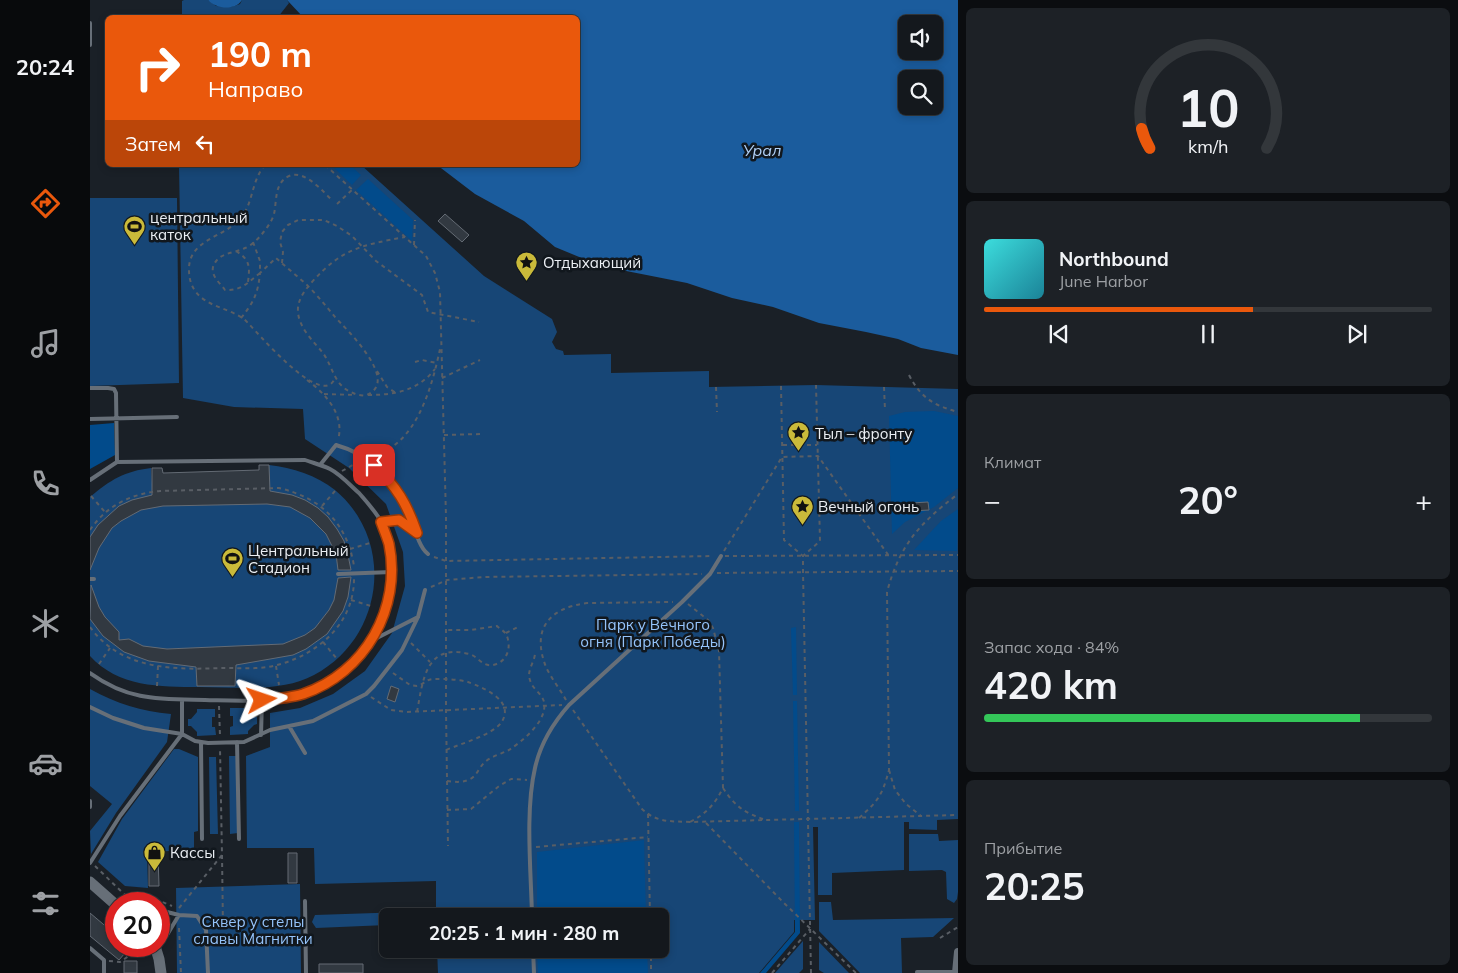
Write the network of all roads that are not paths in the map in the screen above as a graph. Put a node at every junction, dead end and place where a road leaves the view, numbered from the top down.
1 (90, 23) edge
2 (90, 45) edge
3 (90, 388) edge
4 (177, 417) dead end
5 (90, 419) edge
6 (116, 419) junction
7 (117, 462) junction
8 (320, 465) junction
9 (90, 480) edge
10 (381, 522) junction
11 (417, 533) junction
12 (428, 554) road end
13 (721, 556) road end
14 (392, 572) junction
15 (338, 574) dead end
16 (425, 590) road end
17 (418, 617) junction
18 (371, 641) junction
19 (90, 673) edge
20 (182, 700) junction
21 (262, 700) junction
22 (90, 707) edge
23 (289, 726) junction
24 (182, 734) junction
25 (260, 735) junction
26 (201, 742) junction
27 (237, 742) junction
28 (305, 753) dead end
29 (90, 801) edge
30 (90, 807) edge
31 (202, 839) dead end
32 (238, 839) dead end
33 (90, 863) edge
34 (90, 882) edge
35 (105, 895) edge
36 (305, 901) dead end
37 (532, 908) edge
38 (170, 913) edge
39 (179, 916) junction
40 (170, 930) edge
41 (90, 948) edge
42 (958, 952) edge
43 (158, 957) edge
44 (533, 958) edge
45 (917, 972) dead end
46 (956, 972) edge
47 (104, 973) edge
48 (161, 973) edge
49 (208, 973) edge
50 (306, 973) edge
51 (534, 973) edge

1 - 2 lane
3 - 6 lane
4 - 6 lane
5 - 6 lane
6 - 7 lane
7 - 8 lane
7 - 9 lane
8 - 10 lane
8 - 11 lane
10 - 11 lane
10 - 14 lane
11 - 12 lane
13 - 37 lane
14 - 15 lane
14 - 18 lane
16 - 17 lane
17 - 18 lane
17 - 23 lane
18 - 21 lane
19 - 20 lane
20 - 21 lane
20 - 24 lane
21 - 25 lane
22 - 24 lane
23 - 25 lane
23 - 28 lane
24 - 26 lane
24 - 33 lane
25 - 27 lane
26 - 27 lane
26 - 31 lane
27 - 32 lane
29 - 30 lane
34 - 35 main road
36 - 50 lane
38 - 39 lane
39 - 40 lane
39 - 49 lane
41 - 47 lane
42 - 46 street
43 - 48 main road
44 - 51 lane
45 - 46 lane

